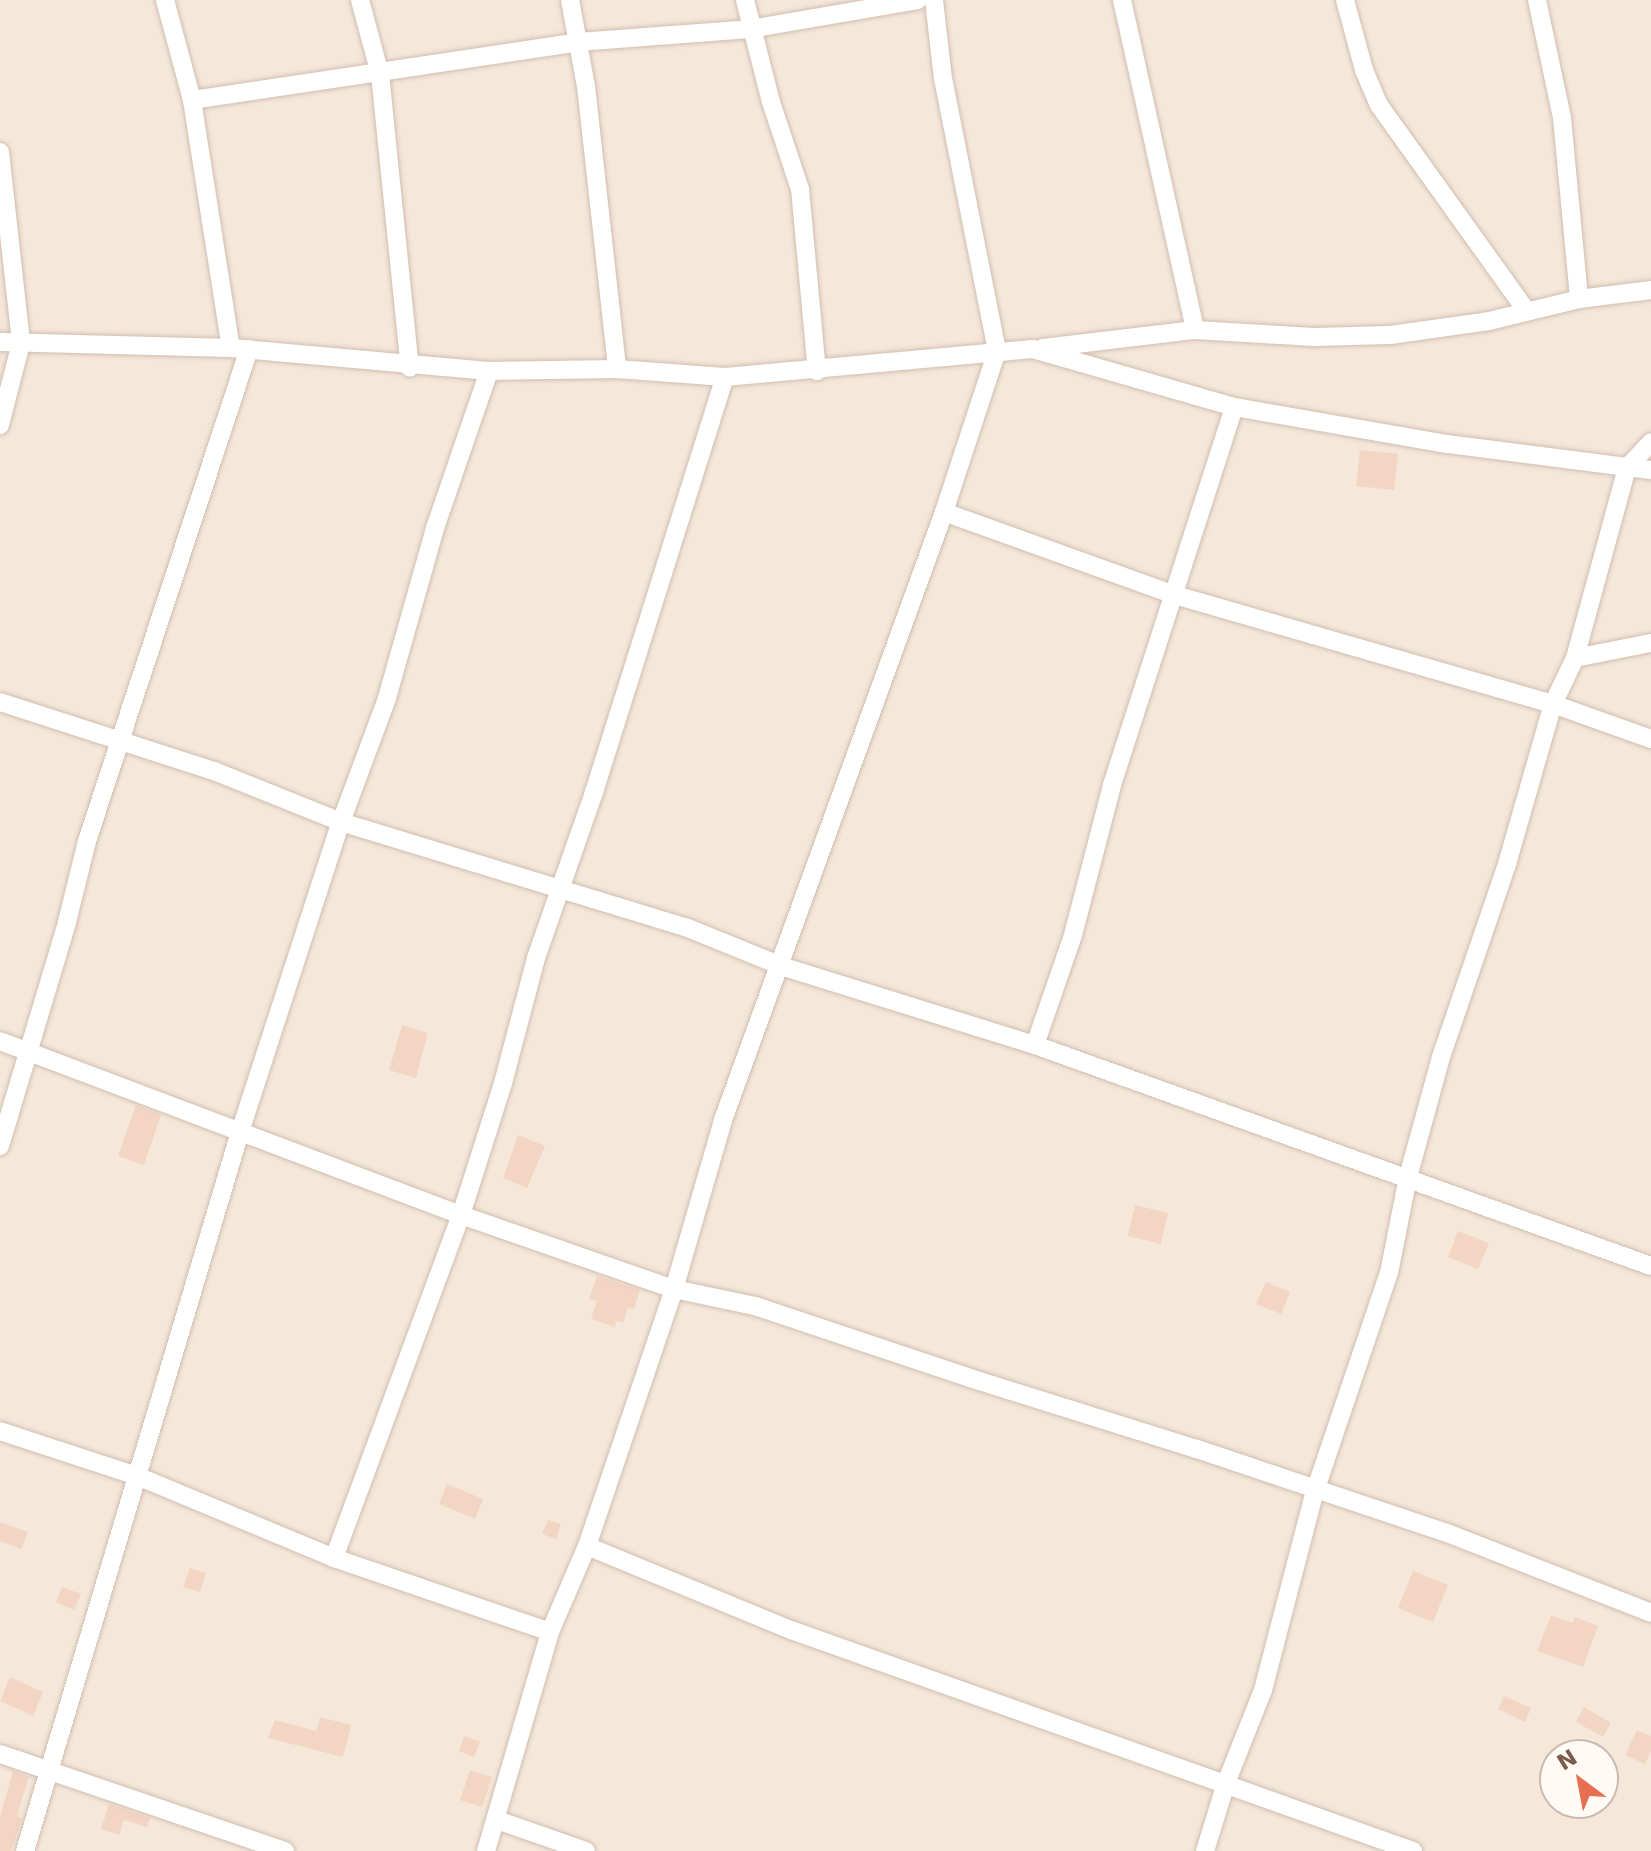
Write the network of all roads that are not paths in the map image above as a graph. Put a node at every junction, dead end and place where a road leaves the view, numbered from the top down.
1 (165, 0) edge
2 (360, 0) edge
3 (570, 0) edge
4 (745, 0) edge
5 (918, 0) edge
6 (934, 0) edge
7 (1122, 0) edge
8 (1345, 0) edge
9 (1537, 0) edge
10 (750, 29) junction
11 (578, 42) junction
12 (380, 74) junction
13 (192, 100) junction
14 (0, 152) edge
15 (1651, 290) edge
16 (1579, 299) junction
17 (1527, 312) junction
18 (1195, 330) junction
19 (0, 342) edge
20 (21, 343) junction
21 (240, 349) junction
22 (1033, 349) junction
23 (997, 351) junction
24 (410, 367) junction
25 (617, 369) junction
26 (489, 371) junction
27 (817, 371) junction
28 (725, 377) junction
29 (1234, 407) junction
30 (0, 425) edge
31 (1651, 442) edge
32 (1627, 468) junction
33 (1651, 470) edge
34 (944, 512) junction
35 (1175, 595) junction
36 (1651, 643) edge
37 (1575, 658) junction
38 (0, 702) edge
39 (1553, 704) junction
40 (1651, 739) edge
41 (122, 743) junction
42 (341, 822) junction
43 (559, 889) junction
44 (781, 966) junction
45 (0, 1041) edge
46 (1035, 1045) junction
47 (29, 1050) junction
48 (240, 1132) junction
49 (0, 1146) edge
50 (1408, 1177) junction
51 (461, 1215) junction
52 (1651, 1266) edge
53 (674, 1289) junction
54 (0, 1431) edge
55 (137, 1476) junction
56 (1315, 1491) junction
57 (587, 1546) junction
58 (334, 1558) junction
59 (1651, 1613) edge
60 (550, 1632) junction
61 (0, 1754) edge
62 (50, 1769) junction
63 (1226, 1783) junction
64 (497, 1820) junction
65 (25, 1851) edge
66 (285, 1851) edge
67 (486, 1851) edge
68 (586, 1851) edge
69 (1205, 1851) edge
70 (1413, 1851) edge

1 - 13 street
2 - 12 street
3 - 11 street
4 - 10 street
5 - 10 street
6 - 23 street
7 - 18 street
8 - 17 street
9 - 16 street
10 - 11 street
10 - 27 street
11 - 12 street
11 - 25 street
12 - 13 street
12 - 24 street
13 - 21 street
14 - 20 street
15 - 16 street
16 - 17 street
17 - 18 street
18 - 22 street
19 - 20 street
20 - 21 street
20 - 30 street
21 - 24 street
21 - 41 street
22 - 23 street
22 - 29 street
23 - 27 street
23 - 34 street
24 - 26 street
25 - 26 street
25 - 28 street
26 - 42 street
27 - 28 street
28 - 43 street
29 - 32 street
29 - 35 street
31 - 32 street
32 - 33 street
32 - 37 street
34 - 35 street
34 - 44 street
35 - 39 street
35 - 46 street
36 - 37 street
37 - 39 street
38 - 41 street
39 - 40 street
39 - 50 street
41 - 42 street
41 - 47 street
42 - 43 street
42 - 48 street
43 - 44 street
43 - 51 street
44 - 46 street
44 - 53 street
45 - 47 street
46 - 50 street
47 - 48 street
47 - 49 street
48 - 51 street
48 - 55 street
50 - 52 street
50 - 56 street
51 - 53 street
51 - 58 street
53 - 56 street
53 - 57 street
54 - 55 street
55 - 58 street
55 - 62 street
56 - 59 street
56 - 63 street
57 - 60 street
57 - 63 street
58 - 60 street
60 - 64 street
61 - 62 street
62 - 65 street
62 - 66 street
63 - 69 street
63 - 70 street
64 - 67 street
64 - 68 street

